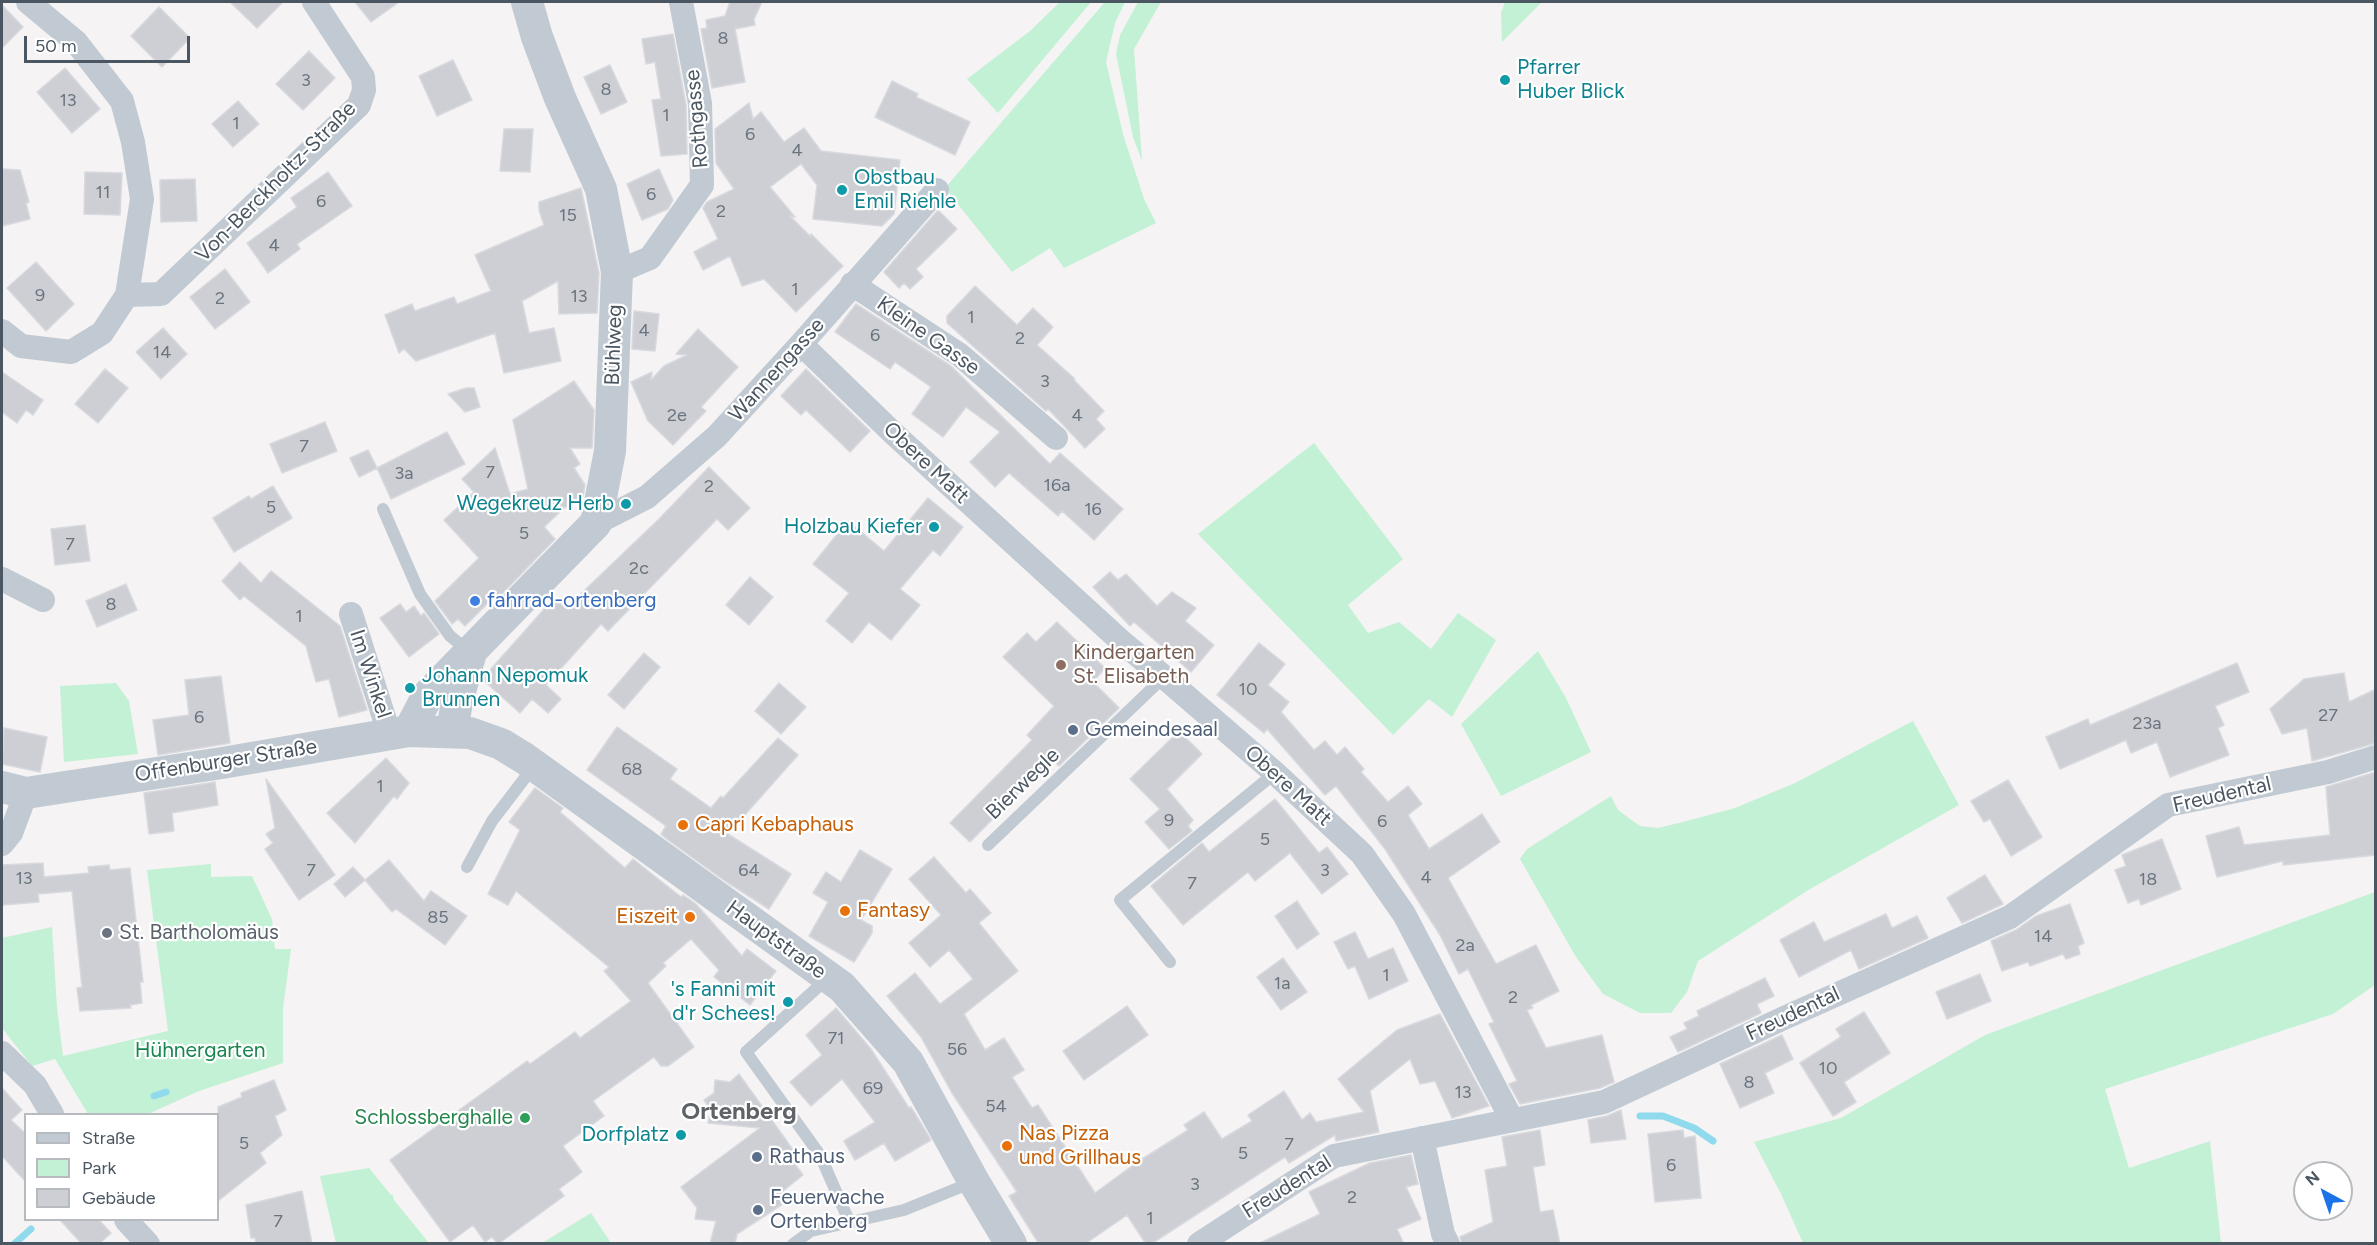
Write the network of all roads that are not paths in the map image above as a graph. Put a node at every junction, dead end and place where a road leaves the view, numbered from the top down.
1 (28, 2) edge
2 (314, 2) edge
3 (527, 2) edge
4 (681, 2) edge
5 (937, 190) dead end
6 (617, 272) junction
7 (852, 284) junction
8 (127, 295) junction
9 (2, 331) edge
10 (801, 344) junction
11 (1056, 438) dead end
12 (383, 509) dead end
13 (596, 523) junction
14 (2, 579) edge
15 (43, 600) dead end
16 (351, 614) dead end
17 (471, 653) junction
18 (1164, 676) junction
19 (452, 731) junction
20 (399, 732) junction
21 (2376, 757) edge
22 (534, 765) junction
23 (1275, 773) junction
24 (14, 790) edge
25 (2, 844) edge
26 (988, 845) dead end
27 (467, 867) dead end
28 (1170, 962) dead end
29 (828, 978) junction
30 (2, 1053) edge
31 (51, 1113) edge
32 (1512, 1120) junction
33 (1422, 1138) junction
34 (974, 1182) junction
35 (127, 1221) edge
36 (849, 1221) junction
37 (148, 1244) edge
38 (793, 1244) edge
39 (1011, 1244) edge
40 (1199, 1244) edge
41 (1448, 1244) edge

1 - 8 street
2 - 8 street, Von-Berckholtz-Straße
3 - 6 street, Bühlweg
4 - 6 street, Rothgasse
5 - 7 street, Wannengasse
6 - 13 street, Bühlweg
7 - 10 street, Wannengasse
7 - 11 street, Kleine Gasse
8 - 9 street
10 - 13 street, Wannengasse
10 - 18 street, Obere Matt
12 - 17 lane
13 - 17 street
14 - 15 street
16 - 20 street, Im Winkel
17 - 19 street
17 - 20 street
18 - 23 street, Obere Matt
18 - 26 lane, Bierwegle
19 - 20 street, Offenburger Straße
19 - 22 street, Hauptstraße
20 - 24 street, Offenburger Straße
21 - 32 street, Freudental
22 - 27 lane
22 - 29 street, Hauptstraße
23 - 28 lane
23 - 32 street, Obere Matt
24 - 25 street
29 - 34 street, Hauptstraße
29 - 36 lane
30 - 31 street
32 - 33 street, Freudental
33 - 40 street, Freudental
33 - 41 street
34 - 36 lane
34 - 39 street, Hauptstraße
35 - 37 street
36 - 38 lane

